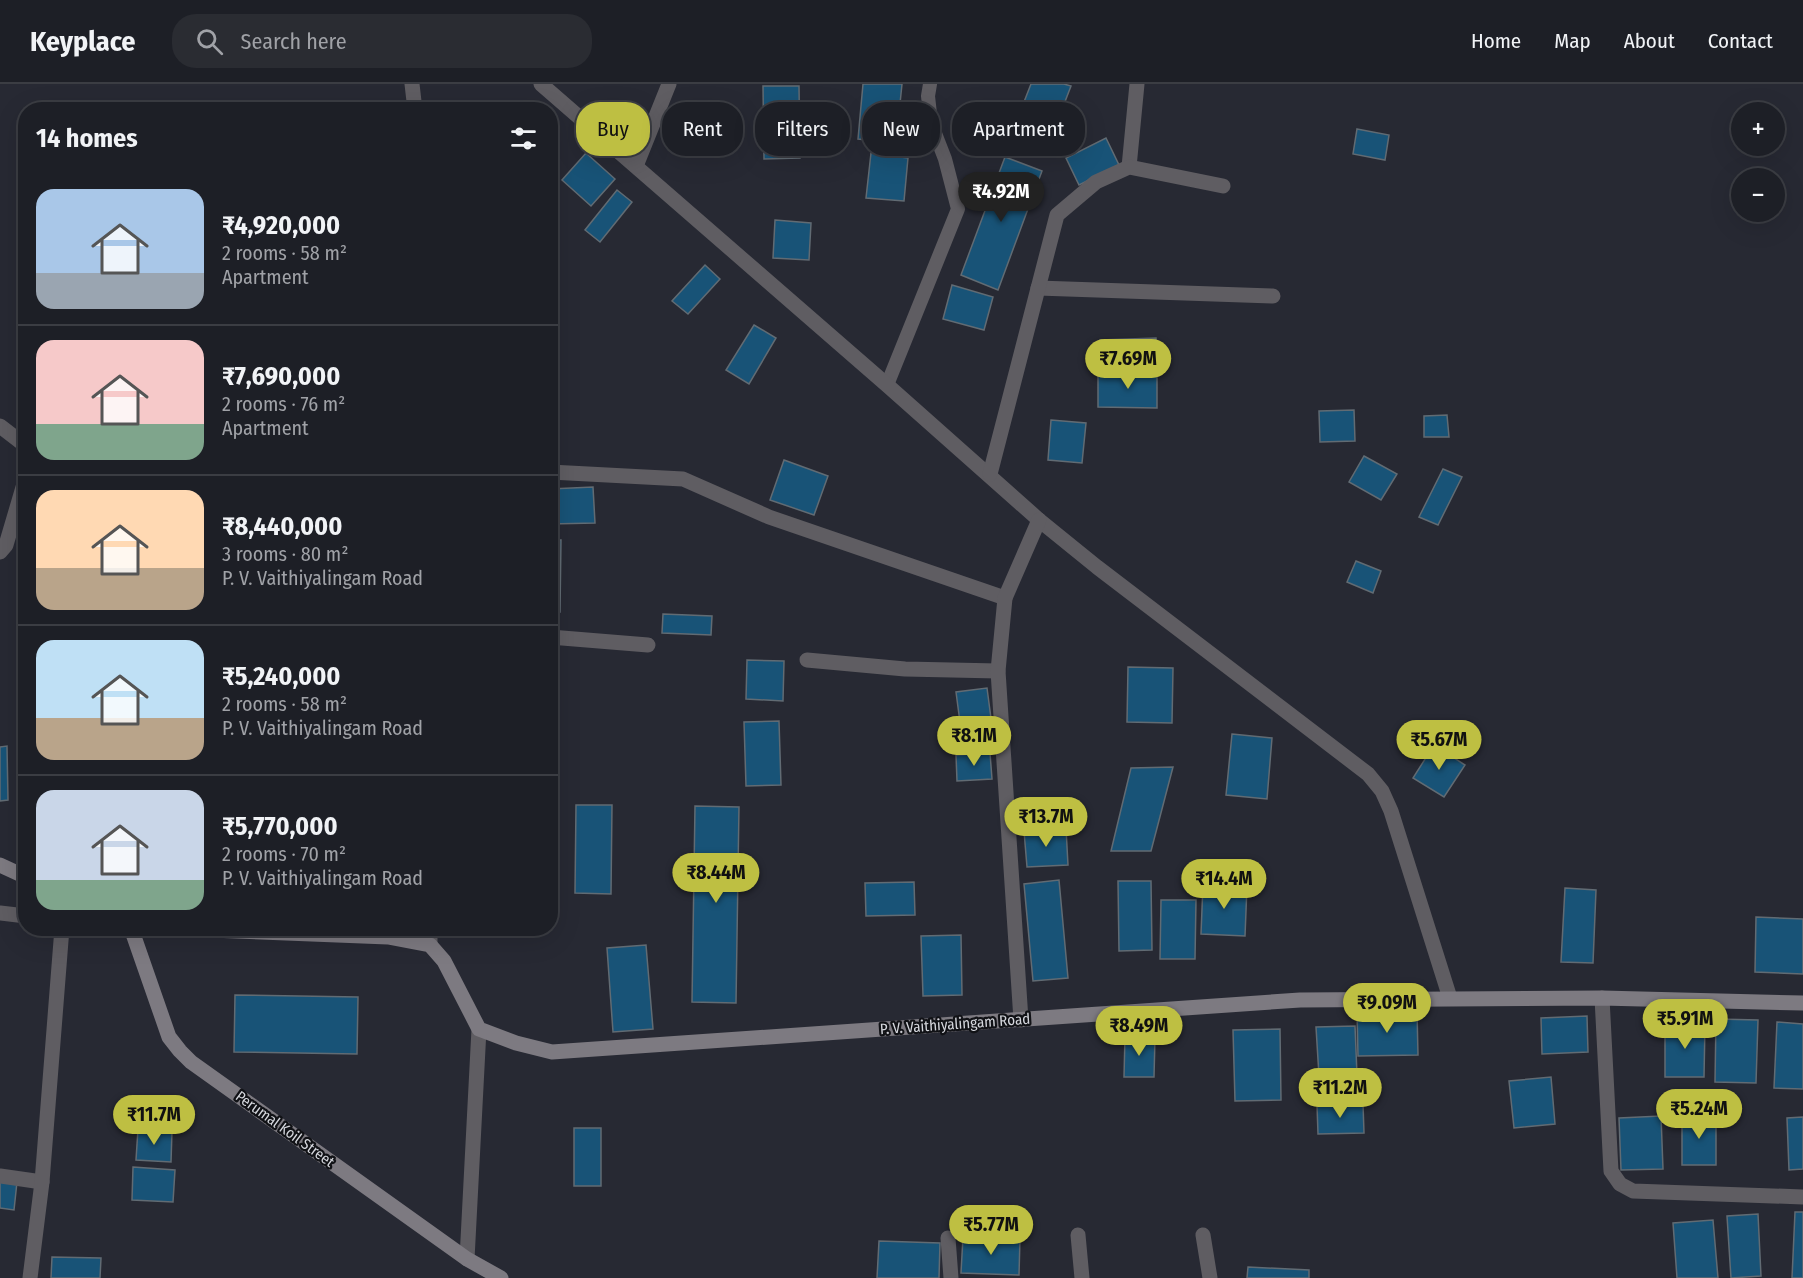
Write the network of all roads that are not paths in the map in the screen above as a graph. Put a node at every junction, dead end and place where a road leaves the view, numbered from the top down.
1 (412, 84) edge
2 (541, 84) edge
3 (669, 84) edge
4 (930, 84) edge
5 (1137, 84) edge
6 (414, 102) edge
7 (636, 166) junction
8 (1129, 168) junction
9 (1223, 186) dead end
10 (1038, 288) junction
11 (1273, 296) dead end
12 (887, 385) junction
13 (0, 426) edge
14 (18, 440) edge
15 (558, 472) edge
16 (990, 474) junction
17 (18, 504) edge
18 (1039, 520) junction
19 (0, 552) edge
20 (1005, 598) junction
21 (558, 638) edge
22 (648, 645) dead end
23 (807, 660) dead end
24 (998, 671) junction
25 (0, 865) edge
26 (18, 873) edge
27 (0, 913) edge
28 (18, 915) edge
29 (61, 936) edge
30 (134, 936) edge
31 (364, 936) edge
32 (430, 936) edge
33 (429, 945) junction
34 (1450, 998) junction
35 (1602, 998) junction
36 (1803, 1003) edge
37 (1021, 1020) junction
38 (479, 1029) junction
39 (0, 1176) edge
40 (42, 1182) junction
41 (1803, 1197) edge
42 (1078, 1235) dead end
43 (1203, 1235) dead end
44 (948, 1238) dead end
45 (467, 1259) junction
46 (30, 1278) edge
47 (501, 1278) edge
48 (951, 1278) edge
49 (1082, 1278) edge
50 (1210, 1278) edge

1 - 6 street
2 - 7 street
3 - 7 street
4 - 12 lane
5 - 8 street
7 - 12 street
8 - 9 street
8 - 10 street
10 - 11 street
10 - 16 street
12 - 16 street
13 - 14 street
15 - 20 street
16 - 18 street
17 - 19 street
18 - 20 street
18 - 34 street
20 - 24 street
21 - 22 street
23 - 24 street
24 - 37 street
25 - 26 street
27 - 28 street
29 - 40 street
30 - 45 street, Perumal Koil Street
31 - 33 street
32 - 33 street
33 - 38 street
34 - 35 street, P. V. Vaithiyalingam Road
34 - 37 street, P. V. Vaithiyalingam Road
35 - 36 street, P. V. Vaithiyalingam Road
35 - 41 street
37 - 38 street, P. V. Vaithiyalingam Road
38 - 45 street
39 - 40 street
40 - 46 street
42 - 49 street
43 - 50 street
44 - 48 street
45 - 47 street, Perumal Koil Street

